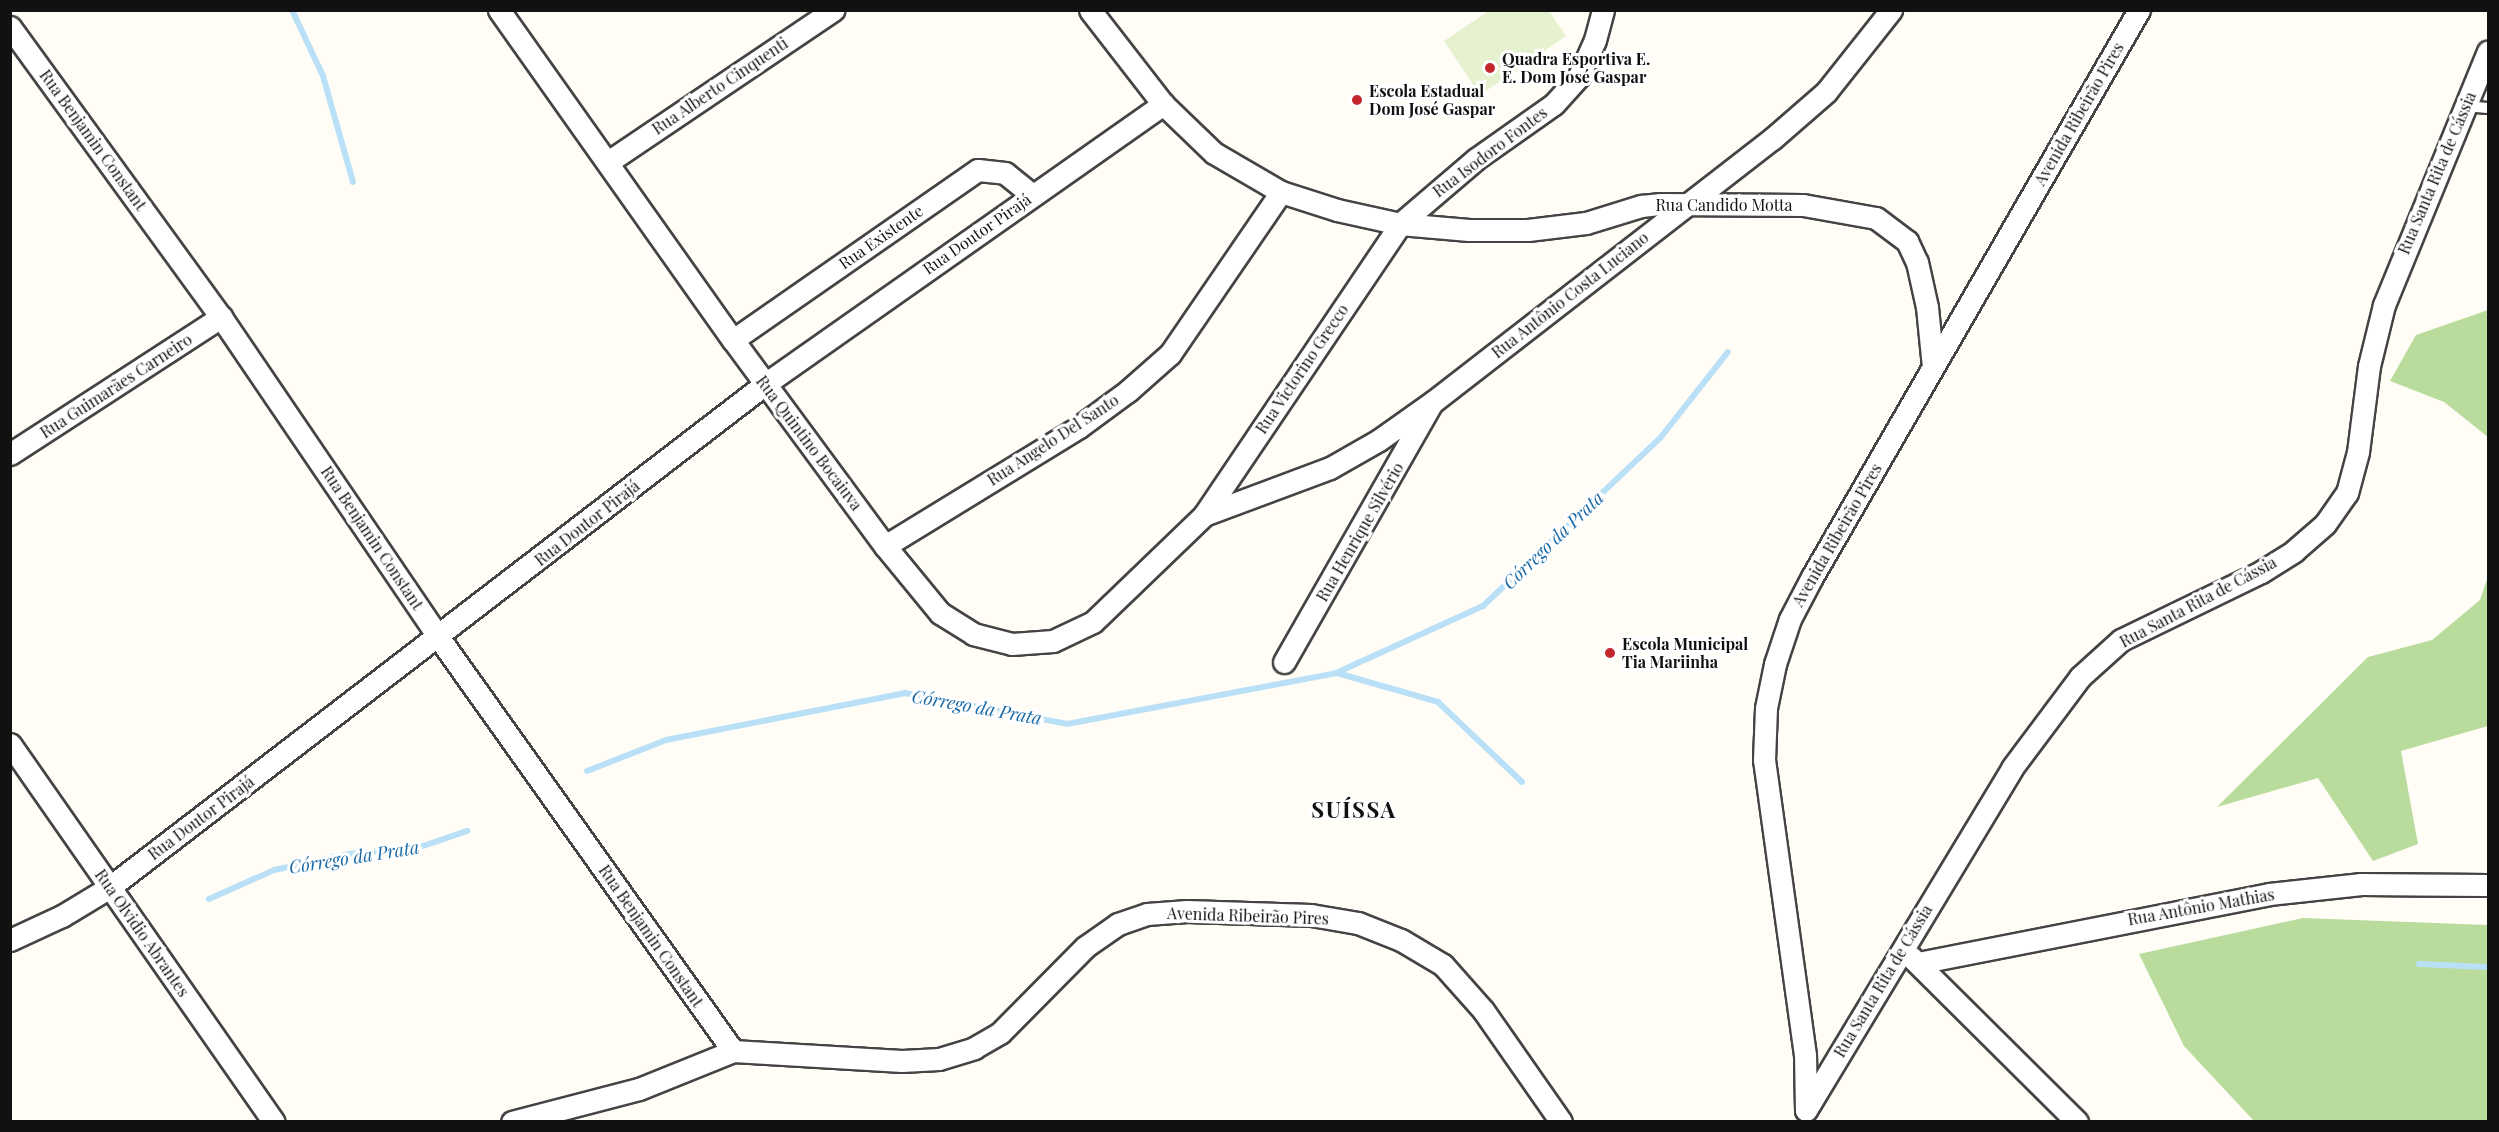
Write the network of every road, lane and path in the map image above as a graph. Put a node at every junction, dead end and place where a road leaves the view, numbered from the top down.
1 (499, 10) edge
2 (833, 10) edge
3 (1090, 10) edge
4 (1603, 10) edge
5 (1891, 10) edge
6 (2139, 10) edge
7 (10, 27) edge
8 (2488, 51) edge
9 (1162, 104) junction
10 (2465, 106) junction
11 (2488, 108) edge
12 (608, 162) junction
13 (1281, 192) junction
14 (1032, 195) junction
15 (1687, 203) junction
16 (1400, 224) junction
17 (221, 317) junction
18 (733, 340) junction
19 (1933, 367) junction
20 (765, 384) junction
21 (1434, 401) junction
22 (10, 454) edge
23 (1203, 515) junction
24 (885, 546) junction
25 (439, 638) junction
26 (1284, 662) dead end
27 (10, 744) edge
28 (2488, 885) edge
29 (110, 887) junction
30 (10, 940) edge
31 (1902, 948) junction
32 (1918, 963) junction
33 (733, 1051) junction
34 (1805, 1116) edge
35 (274, 1122) edge
36 (512, 1122) edge
37 (1561, 1122) edge
38 (2077, 1122) edge

1 - 12 street, Rua Quintino Bocaiuva
2 - 12 street, Rua Alberto Cinquenti
3 - 9 street, Rua Candido Motta
4 - 16 street, Rua Isodoro Fontes
5 - 15 street, Rua Antônio Costa Luciano
6 - 19 street, Avenida Ribeirão Pires
7 - 17 street, Rua Benjamin Constant
8 - 10 street, Rua Santa Rita de Cássia
9 - 13 street, Rua Candido Motta
9 - 14 street, Rua Doutor Pirajá
10 - 11 lane
10 - 31 street, Rua Santa Rita de Cássia
12 - 18 street, Rua Quintino Bocaiuva
13 - 16 street, Rua Candido Motta
13 - 24 street, Rua Angelo Del Santo
14 - 18 street, Rua Existente
14 - 20 street, Rua Doutor Pirajá
15 - 16 street, Rua Candido Motta
15 - 19 street, Rua Candido Motta
15 - 21 street, Rua Antônio Costa Luciano
16 - 23 street, Rua Victorino Grecco
17 - 22 street, Rua Guimarães Carneiro
17 - 25 street, Rua Benjamin Constant
18 - 20 street, Rua Quintino Bocaiuva
19 - 34 street, Avenida Ribeirão Pires
20 - 24 street, Rua Quintino Bocaiuva
20 - 25 street, Rua Doutor Pirajá
21 - 23 street, Rua Antônio Costa Luciano
21 - 26 street, Rua Henrique Silvério
23 - 24 street, Rua Quintino Bocaiuva
25 - 29 street, Rua Doutor Pirajá
25 - 33 street, Rua Benjamin Constant
27 - 29 street, Rua Olvidio Abrantes
28 - 32 street, Rua Antônio Mathias
29 - 30 street, Rua Doutor Pirajá
29 - 35 street, Rua Olvidio Abrantes
31 - 32 street
31 - 34 street, Rua Santa Rita de Cássia
32 - 38 street
33 - 36 street, Avenida Ribeirão Pires
33 - 37 street, Avenida Ribeirão Pires

